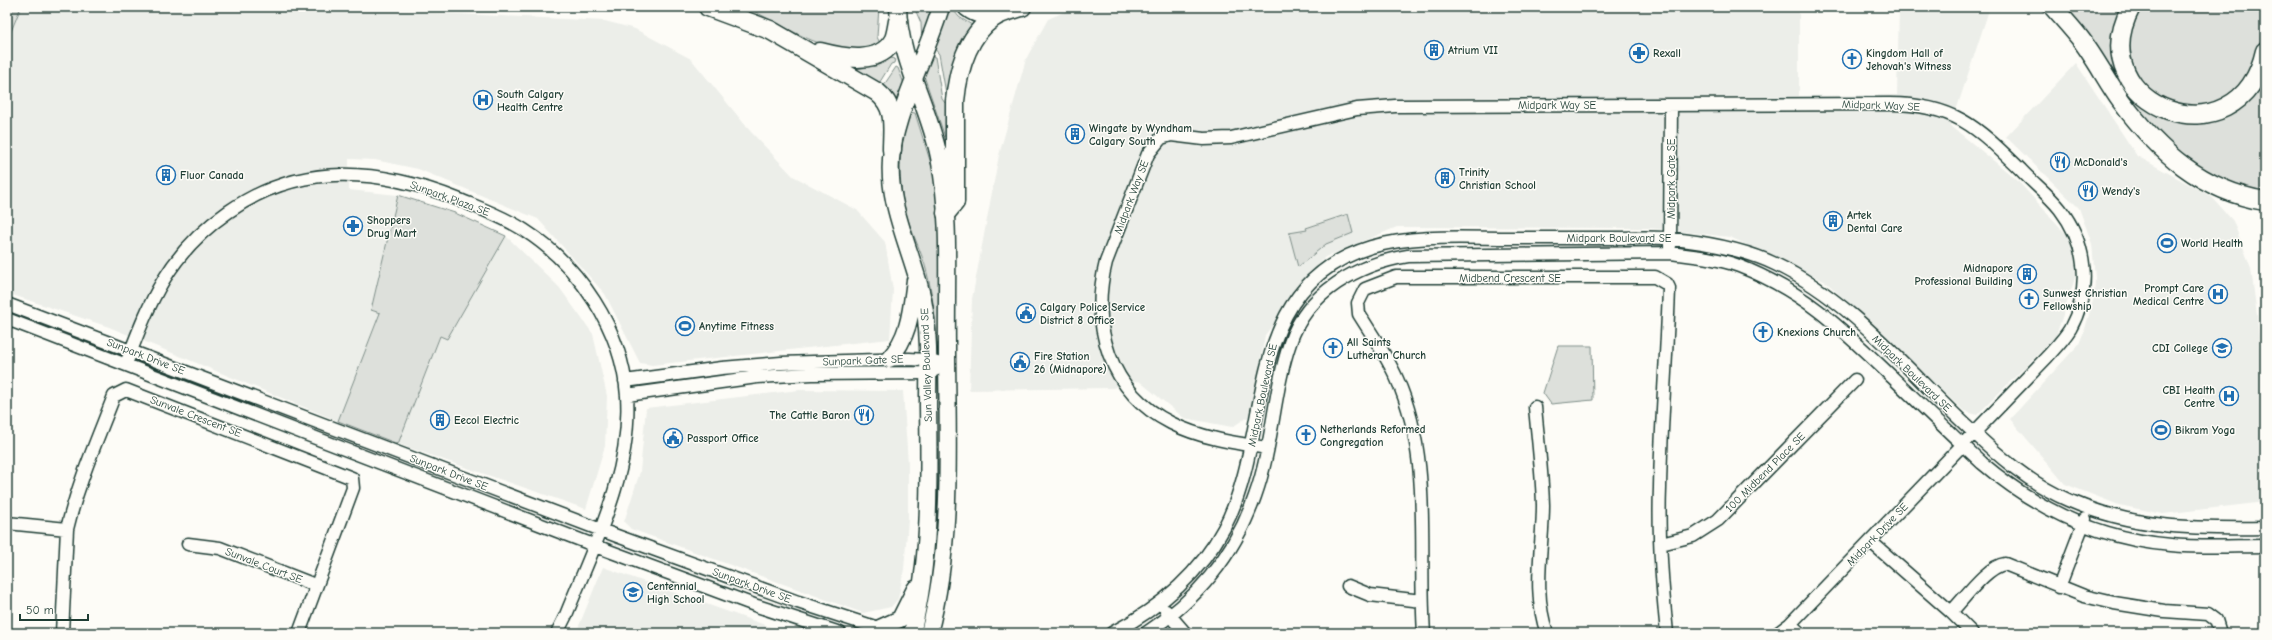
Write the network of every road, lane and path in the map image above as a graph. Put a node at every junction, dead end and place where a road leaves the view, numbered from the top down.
1 (708, 7) edge
2 (941, 7) edge
3 (967, 7) edge
4 (2053, 7) edge
5 (2131, 7) edge
6 (1015, 9) edge
7 (898, 14) edge
8 (795, 44) junction
9 (2265, 51) edge
10 (916, 79) junction
11 (1671, 105) junction
12 (892, 150) junction
13 (2231, 194) junction
14 (2265, 201) edge
15 (946, 213) junction
16 (2265, 214) edge
17 (1670, 238) junction
18 (1670, 253) junction
19 (916, 270) junction
20 (7, 304) edge
21 (7, 319) edge
22 (131, 350) junction
23 (889, 359) junction
24 (126, 364) junction
25 (947, 366) junction
26 (927, 367) junction
27 (1855, 380) dead end
28 (625, 381) junction
29 (626, 395) junction
30 (1535, 407) dead end
31 (1974, 434) junction
32 (1963, 445) junction
33 (1251, 446) junction
34 (1267, 448) junction
35 (2089, 508) junction
36 (7, 523) edge
37 (2265, 524) edge
38 (2082, 525) junction
39 (2250, 528) junction
40 (2265, 528) edge
41 (67, 529) junction
42 (600, 529) junction
43 (1870, 541) junction
44 (188, 544) dead end
45 (1662, 544) junction
46 (594, 545) junction
47 (2265, 546) edge
48 (924, 570) junction
49 (315, 585) junction
50 (1348, 586) dead end
51 (2059, 587) junction
52 (1422, 601) junction
53 (1160, 604) junction
54 (1951, 612) junction
55 (1170, 616) junction
56 (1790, 624) junction
57 (886, 631) edge
58 (62, 633) edge
59 (299, 633) edge
60 (557, 633) edge
61 (840, 633) edge
62 (912, 633) edge
63 (929, 633) edge
64 (1112, 633) edge
65 (1146, 633) edge
66 (1185, 633) edge
67 (1424, 633) edge
68 (1547, 633) edge
69 (1667, 633) edge
70 (1778, 633) edge
71 (1800, 633) edge
72 (1972, 633) edge
73 (2220, 633) edge

1 - 8 highway
2 - 10 main road, Sun Valley Boulevard SE
3 - 6 highway
4 - 13 highway
5 - 9 highway
6 - 15 highway
7 - 8 highway
7 - 10 main road, Sun Valley Boulevard SE
8 - 12 highway
10 - 12 main road, Sun Valley Boulevard SE
10 - 15 main road, Sun Valley Boulevard SE
11 - 17 street, Midpark Gate SE
11 - 31 street, Midpark Way SE
11 - 33 street, Midpark Way SE
12 - 19 main road, Sun Valley Boulevard SE
13 - 14 highway
13 - 16 highway
15 - 25 main road, Sun Valley Boulevard SE
17 - 18 street, Midpark Gate SE
17 - 31 street, Midpark Boulevard SE
17 - 33 street, Midpark Boulevard SE
18 - 32 street, Midpark Boulevard SE
18 - 34 street, Midpark Boulevard SE
19 - 23 main road
19 - 26 main road, Sun Valley Boulevard SE
20 - 22 street, Sunpark Drive SE
21 - 24 street, Sunpark Drive SE
22 - 24 street, Sunpark Plaza SE
22 - 28 street, Sunpark Plaza SE
22 - 42 street, Sunpark Drive SE
23 - 26 street, Sunpark Gate SE
23 - 28 street, Sunpark Gate SE
24 - 46 street, Sunpark Drive SE
25 - 26 street, Sunpark Gate SE
25 - 63 main road, Sun Valley Boulevard SE
26 - 29 street, Sunpark Gate SE
26 - 48 main road, Sun Valley Boulevard SE
27 - 45 street, 100 Midbend Place SE
28 - 29 street, Sunpark Plaza SE
29 - 42 street, Sunpark Plaza SE
30 - 68 street
31 - 32 street, Midpark Drive SE
31 - 35 street, Midpark Boulevard SE
32 - 38 street, Midpark Boulevard SE
32 - 43 street, Midpark Drive SE
33 - 34 street, Midpark Way SE
33 - 53 street, Midpark Boulevard SE
34 - 55 street, Midpark Boulevard SE
35 - 38 street
35 - 39 street, Midpark Boulevard SE
36 - 41 street
37 - 39 street
38 - 47 street, Midpark Boulevard SE
38 - 51 street
39 - 40 street, Midpark Boulevard SE
41 - 49 street, Sunvale Crescent SE
41 - 58 street, Sunvale Crescent SE
42 - 46 street, Sunpark Plaza SE
42 - 57 street, Sunpark Drive SE
43 - 54 street
43 - 56 street, Midpark Drive SE
44 - 49 street, Sunvale Court SE
45 - 52 street, Midbend Crescent SE
45 - 69 street, Midbend Crescent SE
46 - 60 street, Sunpark Plaza SE
46 - 61 street, Sunpark Drive SE
48 - 57 main road
48 - 62 main road, Sun Valley Boulevard SE
49 - 59 street, Sunvale Crescent SE
50 - 52 street
51 - 54 street
51 - 73 street
52 - 67 street, Midbend Crescent SE
53 - 55 street
53 - 64 street, Midpark Boulevard SE
54 - 72 street
55 - 65 street, Midpark Boulevard SE
55 - 66 street
56 - 70 street, Midpark Drive SE
56 - 71 street

